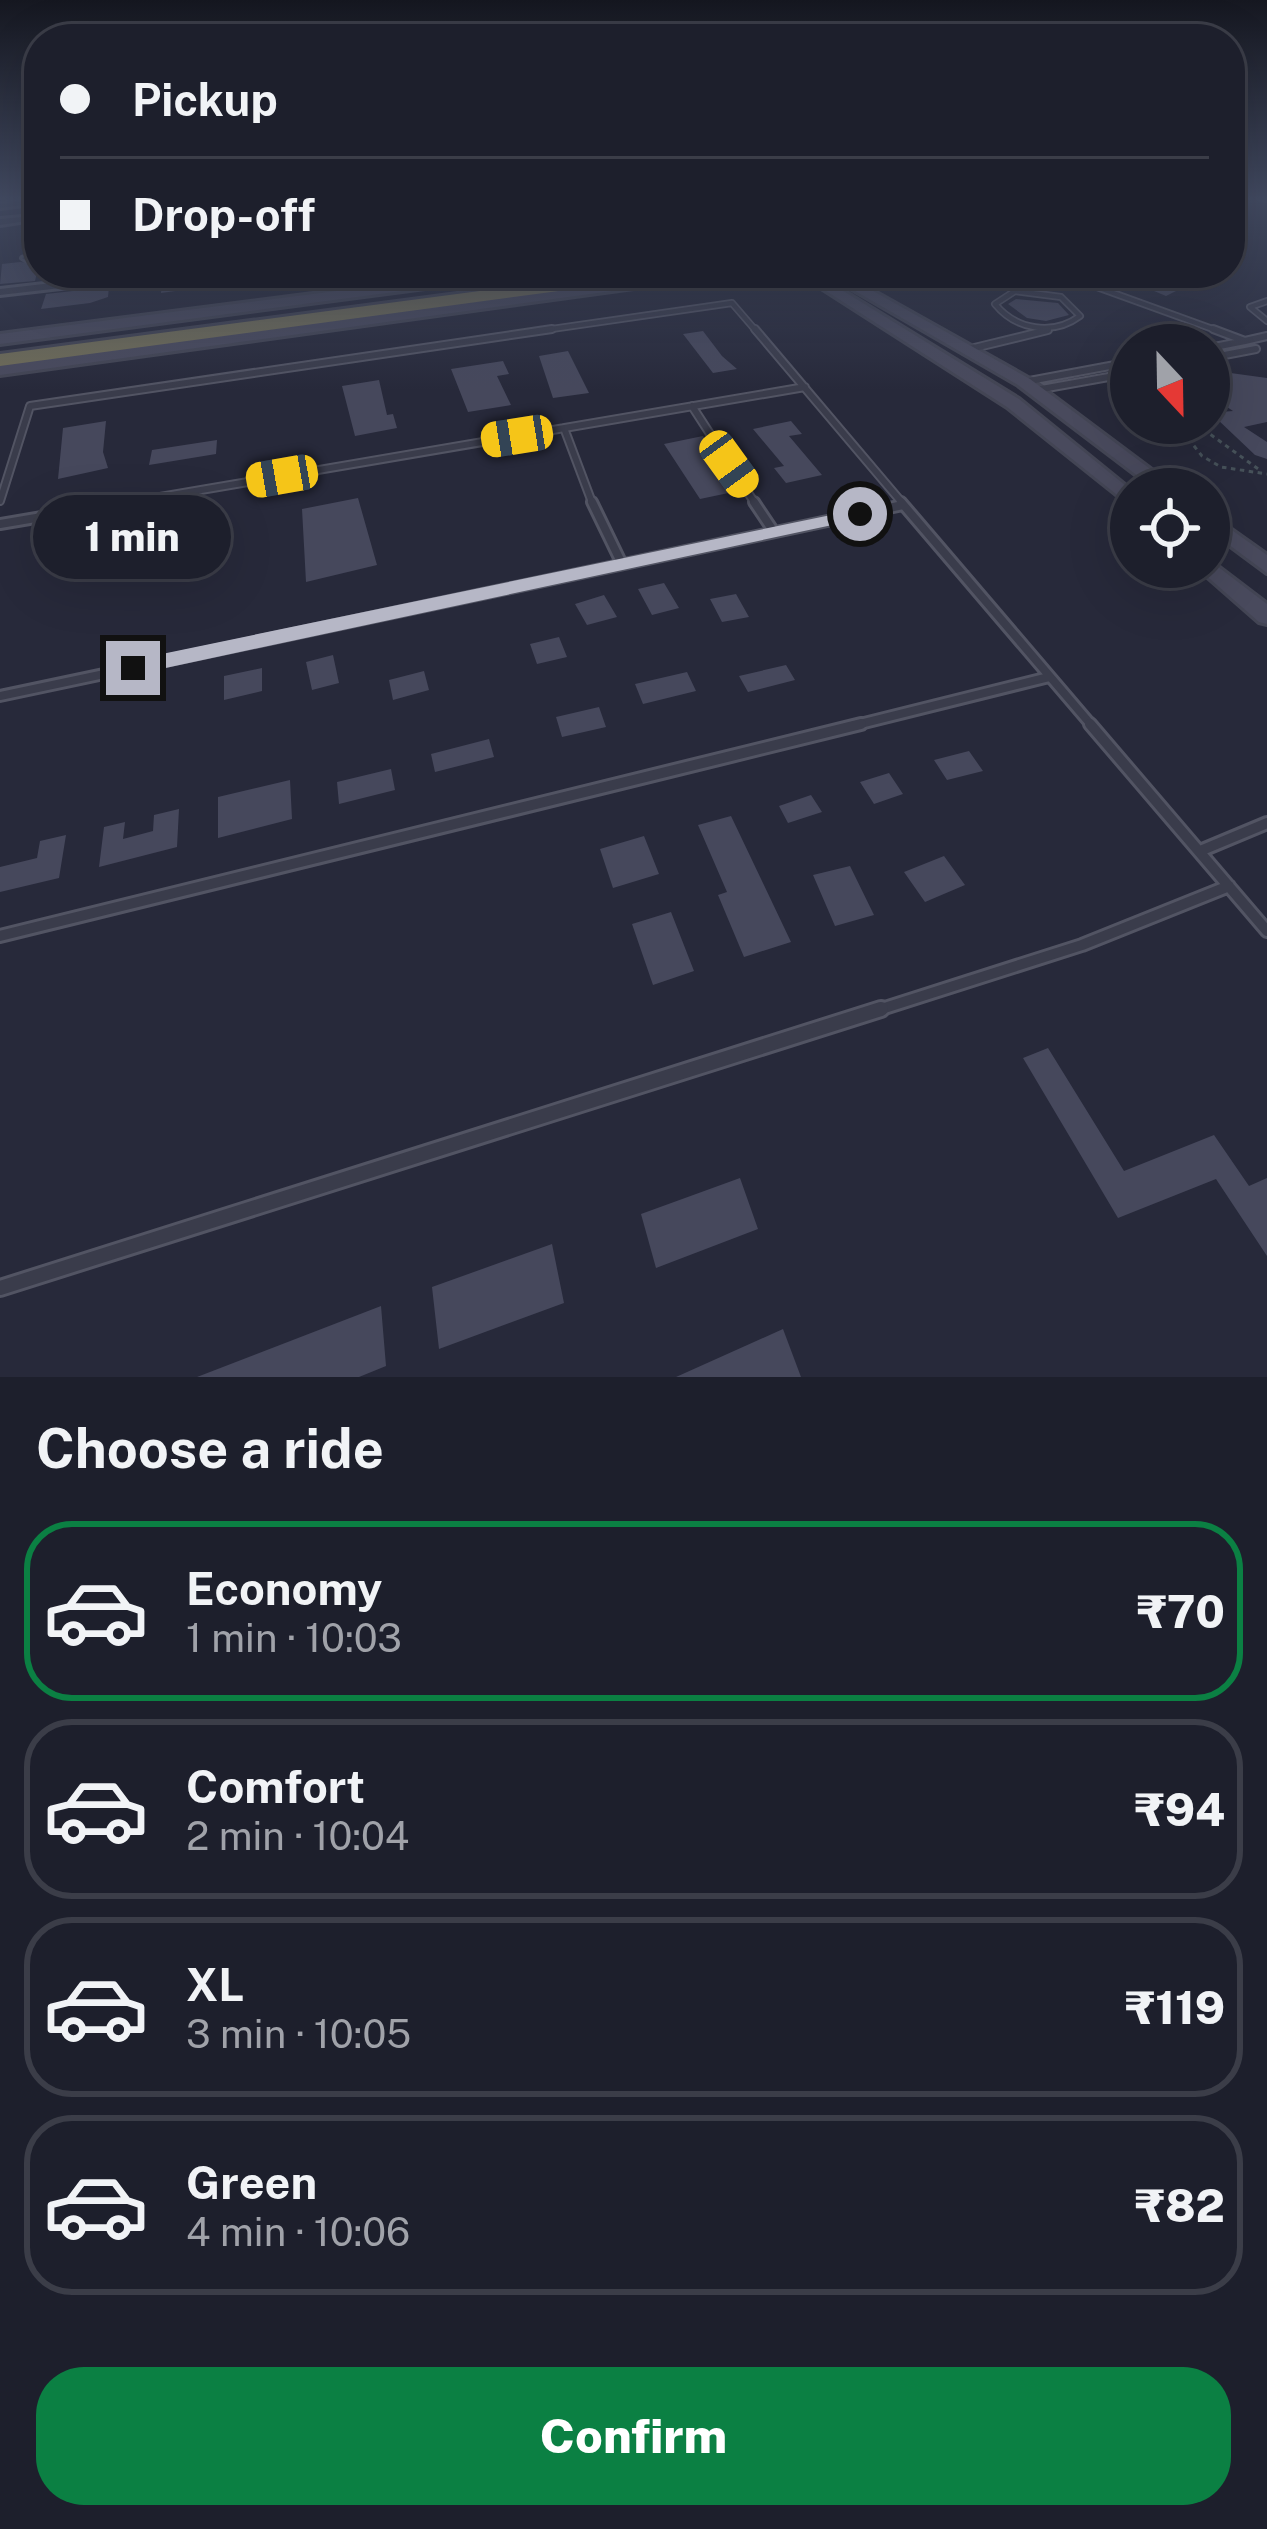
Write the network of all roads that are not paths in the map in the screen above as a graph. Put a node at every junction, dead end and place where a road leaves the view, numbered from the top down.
1 (32, 288) edge
2 (350, 288) edge
3 (450, 288) edge
4 (543, 288) edge
5 (604, 288) edge
6 (829, 288) edge
7 (858, 288) edge
8 (1099, 288) edge
9 (0, 292) edge
10 (1267, 301) edge
11 (1267, 321) edge
12 (1059, 328) junction
13 (1267, 336) edge
14 (1245, 341) junction
15 (0, 343) edge
16 (1230, 344) edge
17 (970, 350) junction
18 (1256, 350) dead end
19 (1230, 354) edge
20 (0, 360) edge
21 (1110, 367) edge
22 (0, 370) edge
23 (1110, 376) edge
24 (1030, 386) junction
25 (805, 387) junction
26 (692, 406) junction
27 (564, 428) junction
28 (1139, 468) edge
29 (1110, 483) edge
30 (0, 501) edge
31 (902, 505) junction
32 (0, 524) edge
33 (774, 532) junction
34 (1230, 537) edge
35 (622, 564) junction
36 (1267, 566) edge
37 (1230, 585) edge
38 (1267, 616) edge
39 (1049, 677) junction
40 (0, 696) edge
41 (1267, 823) edge
42 (1200, 851) junction
43 (1229, 886) junction
44 (1267, 931) edge
45 (0, 937) edge
46 (0, 1288) edge

1 - 9 street
2 - 15 street
3 - 15 highway
4 - 20 highway
5 - 22 street
6 - 29 street
7 - 17 street
8 - 14 lane
10 - 11 lane
12 - 12 lane
12 - 17 lane
13 - 14 lane
14 - 16 lane
17 - 24 street
18 - 19 lane
21 - 24 lane
23 - 24 lane
24 - 28 street
25 - 26 lane
25 - 30 lane
25 - 31 lane
26 - 27 lane
26 - 33 lane
27 - 32 lane
27 - 35 lane
31 - 33 lane
31 - 39 lane
33 - 35 lane
34 - 36 street
35 - 40 lane
37 - 38 street
39 - 42 lane
39 - 45 lane
41 - 42 lane
42 - 43 lane
43 - 44 lane
43 - 46 lane

